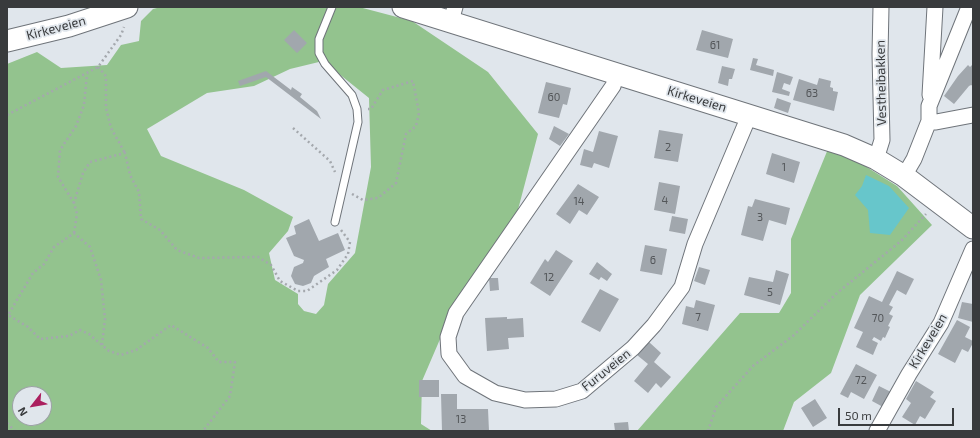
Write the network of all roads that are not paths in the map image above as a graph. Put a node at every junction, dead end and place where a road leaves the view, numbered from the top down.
1 (126, 7) edge
2 (332, 7) edge
3 (403, 7) edge
4 (881, 7) edge
5 (935, 7) edge
6 (969, 7) edge
7 (453, 14) edge
8 (7, 41) edge
9 (616, 74) junction
10 (929, 113) junction
11 (973, 114) edge
12 (750, 116) junction
13 (876, 159) junction
14 (904, 176) junction
15 (335, 222) road end
16 (973, 228) edge
17 (973, 249) edge
18 (877, 431) edge

1 - 8 main road, Kirkeveien
2 - 15 lane
3 - 7 main road, Kirkeveien
4 - 13 street, Vestheibakken
5 - 10 street
6 - 10 street
7 - 9 main road, Kirkeveien
9 - 12 main road, Kirkeveien
9 - 12 street, Furuveien
10 - 11 street
10 - 14 street
12 - 13 main road, Kirkeveien
13 - 14 main road, Kirkeveien
14 - 16 main road, Kirkeveien
17 - 18 street, Kirkeveien

